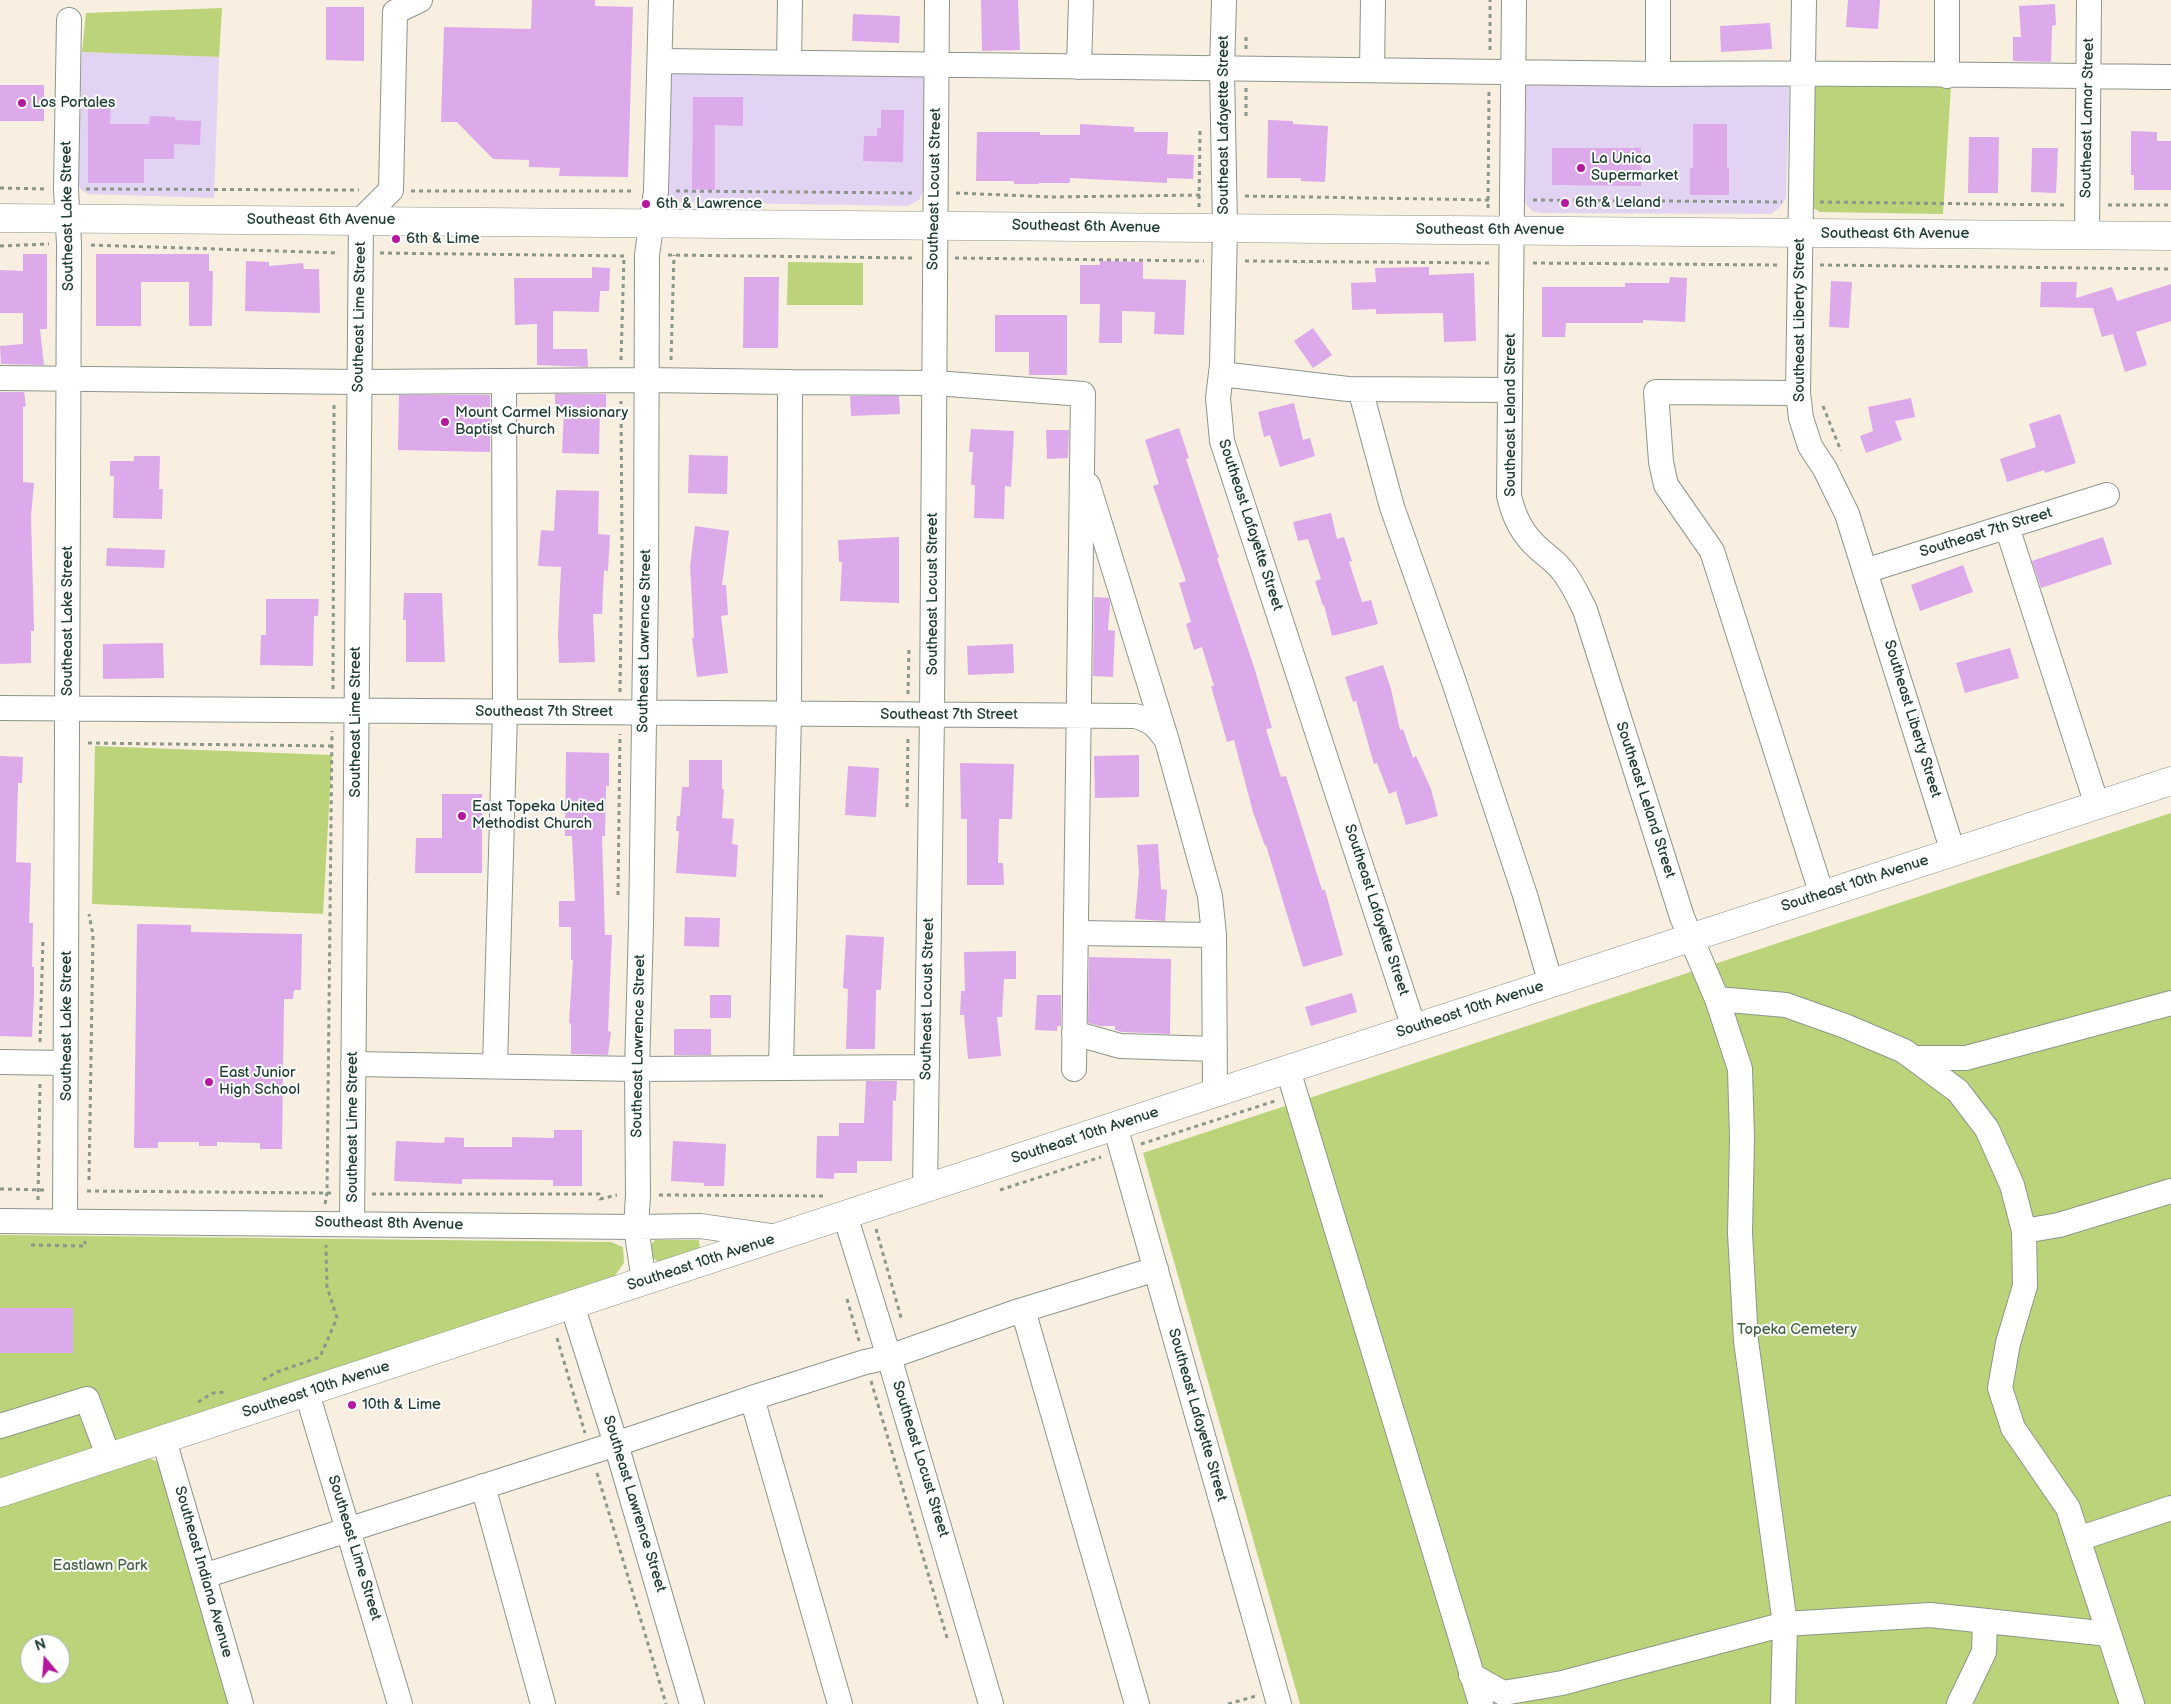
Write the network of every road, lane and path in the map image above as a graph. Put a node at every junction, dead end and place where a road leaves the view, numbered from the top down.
1 (420, 0) edge
2 (661, 0) edge
3 (790, 0) edge
4 (937, 0) edge
5 (1081, 0) edge
6 (1224, 0) edge
7 (1373, 0) edge
8 (1490, 0) edge
9 (1514, 0) edge
10 (1658, 0) edge
11 (1804, 0) edge
12 (1947, 0) edge
13 (2090, 0) edge
14 (69, 20) dead end
15 (660, 61) junction
16 (789, 62) junction
17 (936, 64) junction
18 (1079, 67) junction
19 (1222, 70) junction
20 (1372, 70) junction
21 (1490, 72) junction
22 (1804, 72) junction
23 (1513, 73) junction
24 (1658, 74) junction
25 (1947, 76) junction
26 (2089, 76) junction
27 (2171, 77) edge
28 (0, 188) edge
29 (66, 189) junction
30 (391, 190) junction
31 (656, 191) junction
32 (1822, 192) dead end
33 (936, 193) junction
34 (1225, 196) junction
35 (1500, 200) junction
36 (1811, 202) junction
37 (2086, 204) junction
38 (2171, 206) edge
39 (1488, 208) dead end
40 (0, 218) edge
41 (361, 220) junction
42 (651, 222) junction
43 (934, 225) junction
44 (1225, 227) junction
45 (1511, 230) junction
46 (68, 231) junction
47 (1811, 233) junction
48 (2087, 236) junction
49 (2171, 236) edge
50 (0, 246) edge
51 (361, 253) junction
52 (635, 256) junction
53 (934, 258) junction
54 (1224, 261) junction
55 (1512, 263) junction
56 (1814, 268) junction
57 (2171, 269) edge
58 (1221, 374) junction
59 (0, 378) edge
60 (69, 378) junction
61 (621, 380) junction
62 (647, 380) junction
63 (334, 381) junction
64 (504, 381) junction
65 (359, 382) junction
66 (790, 382) junction
67 (935, 383) junction
68 (1360, 389) junction
69 (1510, 390) junction
70 (1798, 394) junction
71 (1822, 405) dead end
72 (1843, 458) dead end
73 (1081, 463) junction
74 (2107, 496) dead end
75 (2007, 527) junction
76 (1865, 571) junction
77 (0, 708) edge
78 (68, 708) junction
79 (344, 711) junction
80 (505, 712) junction
81 (620, 712) junction
82 (644, 713) junction
83 (789, 714) junction
84 (932, 715) junction
85 (1078, 715) junction
86 (1167, 741) junction
87 (68, 742) junction
88 (344, 747) junction
89 (2171, 781) edge
90 (2097, 806) junction
91 (1953, 852) junction
92 (1822, 895) junction
93 (43, 933) dead end
94 (1076, 934) junction
95 (1214, 935) junction
96 (1690, 938) junction
97 (1551, 984) junction
98 (1717, 999) junction
99 (2171, 1003) edge
100 (1414, 1028) junction
101 (1074, 1033) junction
102 (1215, 1049) junction
103 (1914, 1058) junction
104 (0, 1062) edge
105 (40, 1063) junction
106 (66, 1063) junction
107 (353, 1064) junction
108 (495, 1066) junction
109 (926, 1067) junction
110 (781, 1068) junction
111 (637, 1069) junction
112 (1074, 1069) dead end
113 (1288, 1070) junction
114 (1215, 1093) junction
115 (1115, 1126) junction
116 (0, 1189) edge
117 (926, 1189) junction
118 (38, 1190) junction
119 (66, 1190) junction
120 (2171, 1191) edge
121 (845, 1215) junction
122 (0, 1221) edge
123 (38, 1221) junction
124 (66, 1222) junction
125 (325, 1224) junction
126 (352, 1224) junction
127 (636, 1227) junction
128 (2024, 1231) junction
129 (778, 1237) junction
130 (1156, 1269) junction
131 (644, 1282) junction
132 (846, 1298) dead end
133 (572, 1305) junction
134 (1023, 1310) junction
135 (557, 1338) dead end
136 (889, 1357) junction
137 (865, 1362) junction
138 (256, 1384) dead end
139 (232, 1392) dead end
140 (307, 1393) junction
141 (752, 1398) junction
142 (192, 1406) dead end
143 (0, 1426) edge
144 (164, 1440) junction
145 (616, 1444) junction
146 (590, 1450) junction
147 (109, 1458) junction
148 (483, 1486) junction
149 (0, 1493) edge
150 (2171, 1508) edge
151 (349, 1530) junction
152 (2078, 1539) junction
153 (204, 1576) junction
154 (1985, 1621) junction
155 (1785, 1624) junction
156 (2109, 1634) junction
157 (950, 1647) dead end
158 (1471, 1675) junction
159 (1246, 1699) dead end
160 (242, 1704) edge
161 (400, 1704) edge
162 (543, 1704) edge
163 (666, 1704) edge
164 (692, 1704) edge
165 (840, 1704) edge
166 (991, 1704) edge
167 (1136, 1704) edge
168 (1248, 1704) edge
169 (1279, 1704) edge
170 (1481, 1704) edge
171 (1782, 1704) edge
172 (1959, 1704) edge
173 (2132, 1704) edge

1 - 30 street
2 - 15 street, Southeast Lawrence Street
3 - 16 street
4 - 17 street, Southeast Locust Street
5 - 18 street
6 - 19 street, Southeast Lafayette Street
7 - 20 street
8 - 21 path
9 - 23 street, Southeast Leland Street
10 - 24 street
11 - 22 street, Southeast Liberty Street
12 - 25 street
13 - 26 street, Southeast Lamar Street
14 - 29 street, Southeast Lake Street
15 - 16 street
15 - 31 street, Southeast Lawrence Street
16 - 17 street
17 - 18 street
17 - 33 street, Southeast Locust Street
18 - 19 street
19 - 20 street
19 - 34 street, Southeast Lafayette Street
20 - 21 street
21 - 23 street
21 - 35 path
22 - 24 street
22 - 25 street
22 - 36 street, Southeast Liberty Street
23 - 24 street
23 - 35 street, Southeast Leland Street
25 - 26 street
26 - 27 street
26 - 37 street, Southeast Lamar Street
28 - 29 path
29 - 30 path
29 - 46 street, Southeast Lake Street
30 - 31 path
30 - 41 street
31 - 33 path
31 - 42 street, Southeast Lawrence Street
32 - 36 path
33 - 34 path
33 - 43 street, Southeast Locust Street
34 - 35 path
34 - 44 street, Southeast Lafayette Street
35 - 36 path
35 - 39 path
35 - 45 street, Southeast Leland Street
36 - 37 path
36 - 47 street, Southeast Liberty Street
36 - 47 path
37 - 38 path
37 - 48 street, Southeast Lamar Street
40 - 46 main road, Southeast 6th Avenue
41 - 42 main road, Southeast 6th Avenue
41 - 46 main road, Southeast 6th Avenue
41 - 51 street, Southeast Lime Street
42 - 43 main road, Southeast 6th Avenue
42 - 52 street, Southeast Lawrence Street
43 - 44 main road, Southeast 6th Avenue
43 - 53 street, Southeast Locust Street
44 - 45 main road, Southeast 6th Avenue
44 - 54 street, Southeast Lafayette Street
45 - 47 main road, Southeast 6th Avenue
45 - 55 street, Southeast Leland Street
46 - 50 path
46 - 51 path
46 - 60 street, Southeast Lake Street
47 - 48 main road, Southeast 6th Avenue
47 - 56 street, Southeast Liberty Street
47 - 56 path
48 - 49 main road, Southeast 6th Avenue
51 - 52 path
51 - 65 street, Southeast Lime Street
52 - 53 path
52 - 61 path
52 - 62 street, Southeast Lawrence Street
53 - 54 path
53 - 67 street, Southeast Locust Street
54 - 55 path
54 - 58 street, Southeast Lafayette Street
55 - 56 path
55 - 69 street, Southeast Leland Street
56 - 57 path
56 - 70 street, Southeast Liberty Street
58 - 68 street
58 - 100 street, Southeast Lafayette Street
59 - 60 street
60 - 63 street
60 - 78 street, Southeast Lake Street
61 - 62 street
61 - 64 street
61 - 81 path
62 - 66 street
62 - 82 street, Southeast Lawrence Street
63 - 65 street
63 - 79 path
64 - 65 street
64 - 80 street
65 - 79 street, Southeast Lime Street
66 - 67 street
66 - 83 street
67 - 73 street
67 - 84 street, Southeast Locust Street
68 - 69 street
68 - 97 street
69 - 96 street, Southeast Leland Street
70 - 76 street, Southeast Liberty Street
70 - 92 street
71 - 72 path
73 - 85 street
73 - 86 street
74 - 75 street, Southeast 7th Street
75 - 76 street, Southeast 7th Street
75 - 90 street
76 - 91 street, Southeast Liberty Street
77 - 78 street, Southeast 7th Street
78 - 79 street, Southeast 7th Street
78 - 87 street, Southeast Lake Street
79 - 80 street, Southeast 7th Street
79 - 88 street, Southeast Lime Street
79 - 88 path
80 - 81 street, Southeast 7th Street
80 - 108 street
81 - 82 street, Southeast 7th Street
82 - 83 street, Southeast 7th Street
82 - 111 street, Southeast Lawrence Street
83 - 84 street, Southeast 7th Street
83 - 110 street
84 - 85 street, Southeast 7th Street
84 - 109 street, Southeast Locust Street
85 - 86 street, Southeast 7th Street
85 - 94 street
86 - 95 street
87 - 88 path
87 - 106 street, Southeast Lake Street
88 - 107 street, Southeast Lime Street
88 - 125 path
89 - 90 main road, Southeast 10th Avenue
90 - 91 main road, Southeast 10th Avenue
91 - 92 main road, Southeast 10th Avenue
92 - 96 main road, Southeast 10th Avenue
93 - 105 path
94 - 95 street
94 - 101 street
95 - 102 street
96 - 97 main road, Southeast 10th Avenue
96 - 98 street, Southeast Leland Street
97 - 100 main road, Southeast 10th Avenue
98 - 103 street
98 - 155 street, Southeast Leland Street
99 - 103 street
100 - 113 main road, Southeast 10th Avenue
101 - 102 street
101 - 112 street
102 - 114 street
103 - 128 street
104 - 105 street
105 - 106 street
105 - 118 path
106 - 119 street, Southeast Lake Street
107 - 108 street
107 - 126 street, Southeast Lime Street
108 - 111 street
109 - 110 street
109 - 117 street, Southeast Locust Street
110 - 111 street
111 - 127 street, Southeast Lawrence Street
113 - 114 main road, Southeast 10th Avenue
113 - 158 street
114 - 115 main road, Southeast 10th Avenue
115 - 117 main road, Southeast 10th Avenue
115 - 130 street, Southeast Lafayette Street
116 - 118 path
117 - 121 main road, Southeast 10th Avenue
118 - 119 path
118 - 123 path
119 - 124 street, Southeast Lake Street
120 - 128 street
121 - 129 main road, Southeast 10th Avenue
121 - 136 street, Southeast Locust Street
122 - 123 street, Southeast 8th Avenue
123 - 124 street, Southeast 8th Avenue
124 - 125 street, Southeast 8th Avenue
125 - 126 street, Southeast 8th Avenue
125 - 138 path
126 - 127 street, Southeast 8th Avenue
127 - 129 street, Southeast 8th Avenue
127 - 131 street, Southeast Lawrence Street
128 - 152 street
129 - 131 main road, Southeast 10th Avenue
130 - 134 street
130 - 169 street, Southeast Lafayette Street
131 - 133 main road, Southeast 10th Avenue
132 - 137 path
133 - 140 main road, Southeast 10th Avenue
133 - 145 street, Southeast Lawrence Street
134 - 136 street
134 - 167 street
135 - 146 path
136 - 137 street
136 - 166 street, Southeast Locust Street
137 - 141 street
137 - 157 path
139 - 142 path
140 - 144 main road, Southeast 10th Avenue
140 - 151 street, Southeast Lime Street
141 - 145 street
141 - 165 street
143 - 147 street
144 - 147 main road, Southeast 10th Avenue
144 - 153 street, Southeast Indiana Avenue
145 - 146 street
145 - 164 street, Southeast Lawrence Street
146 - 148 street
146 - 163 path
147 - 149 main road, Southeast 10th Avenue
148 - 151 street
148 - 162 street
150 - 152 street
151 - 153 street
151 - 161 street, Southeast Lime Street
152 - 156 street
153 - 160 street, Southeast Indiana Avenue
154 - 155 street
154 - 156 street
154 - 172 street
155 - 158 street
155 - 171 street, Southeast Leland Street
156 - 173 street
158 - 170 street
159 - 168 path

